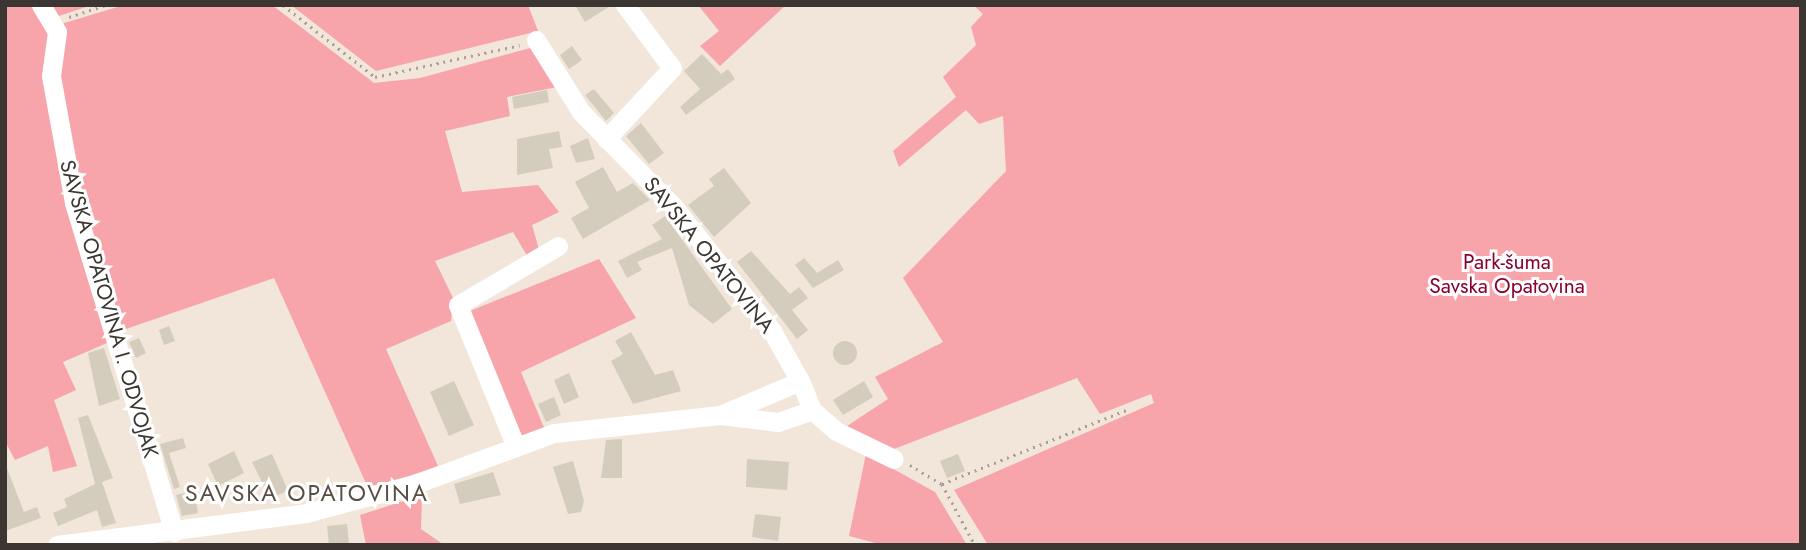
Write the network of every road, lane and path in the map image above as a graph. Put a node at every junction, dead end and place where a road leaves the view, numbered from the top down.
1 (41, 5) edge
2 (106, 5) edge
3 (283, 5) edge
4 (625, 5) edge
5 (53, 23) junction
6 (536, 40) joint
7 (606, 139) junction
8 (558, 246) dead end
9 (800, 381) junction
10 (1129, 409) dead end
11 (812, 410) junction
12 (720, 415) junction
13 (516, 447) junction
14 (894, 459) joint
15 (942, 484) junction
16 (174, 532) junction
17 (57, 545) edge
18 (975, 545) edge

1 - 5 street
2 - 5 path
3 - 6 path
4 - 7 street
5 - 16 street, SAVSKA OPATOVINA I. ODVOJAK
6 - 7 street, SAVSKA OPATOVINA
7 - 9 street, SAVSKA OPATOVINA
8 - 13 street
9 - 11 street, SAVSKA OPATOVINA
9 - 12 street
10 - 15 path
11 - 12 street
11 - 14 street, SAVSKA OPATOVINA
12 - 13 street
13 - 16 street
14 - 15 path
15 - 18 path
16 - 17 street

